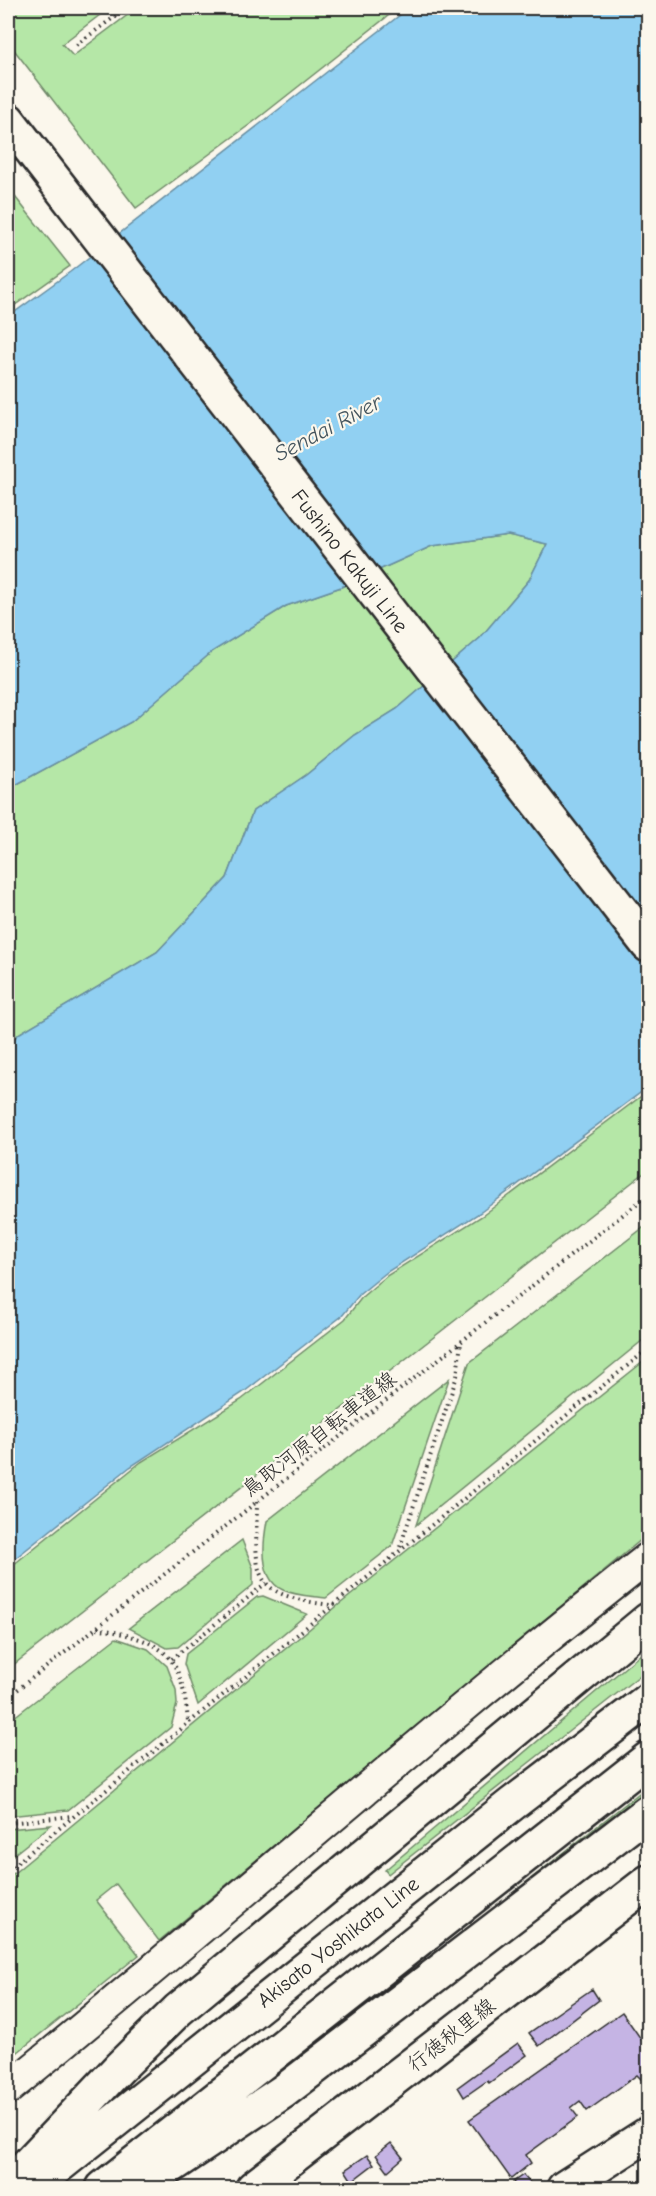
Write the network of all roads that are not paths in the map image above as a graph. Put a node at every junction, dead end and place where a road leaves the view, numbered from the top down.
1 (8, 120) edge
2 (648, 945) edge
3 (648, 1558) edge
4 (648, 1620) edge
5 (648, 1700) edge
6 (648, 1759) edge
7 (648, 1812) edge
8 (648, 1882) edge
9 (8, 2089) edge
10 (648, 2134) edge
11 (8, 2185) edge
12 (31, 2188) edge
13 (104, 2188) edge
14 (130, 2188) edge
15 (253, 2188) edge
16 (564, 2188) edge

1 - 2 main road, Fushino Kakuji Line
3 - 9 street
4 - 11 main road
5 - 12 main road, Akisato Yoshikata Line
6 - 13 main road
7 - 14 main road
8 - 15 main road, 行徳秋里線
10 - 16 main road

